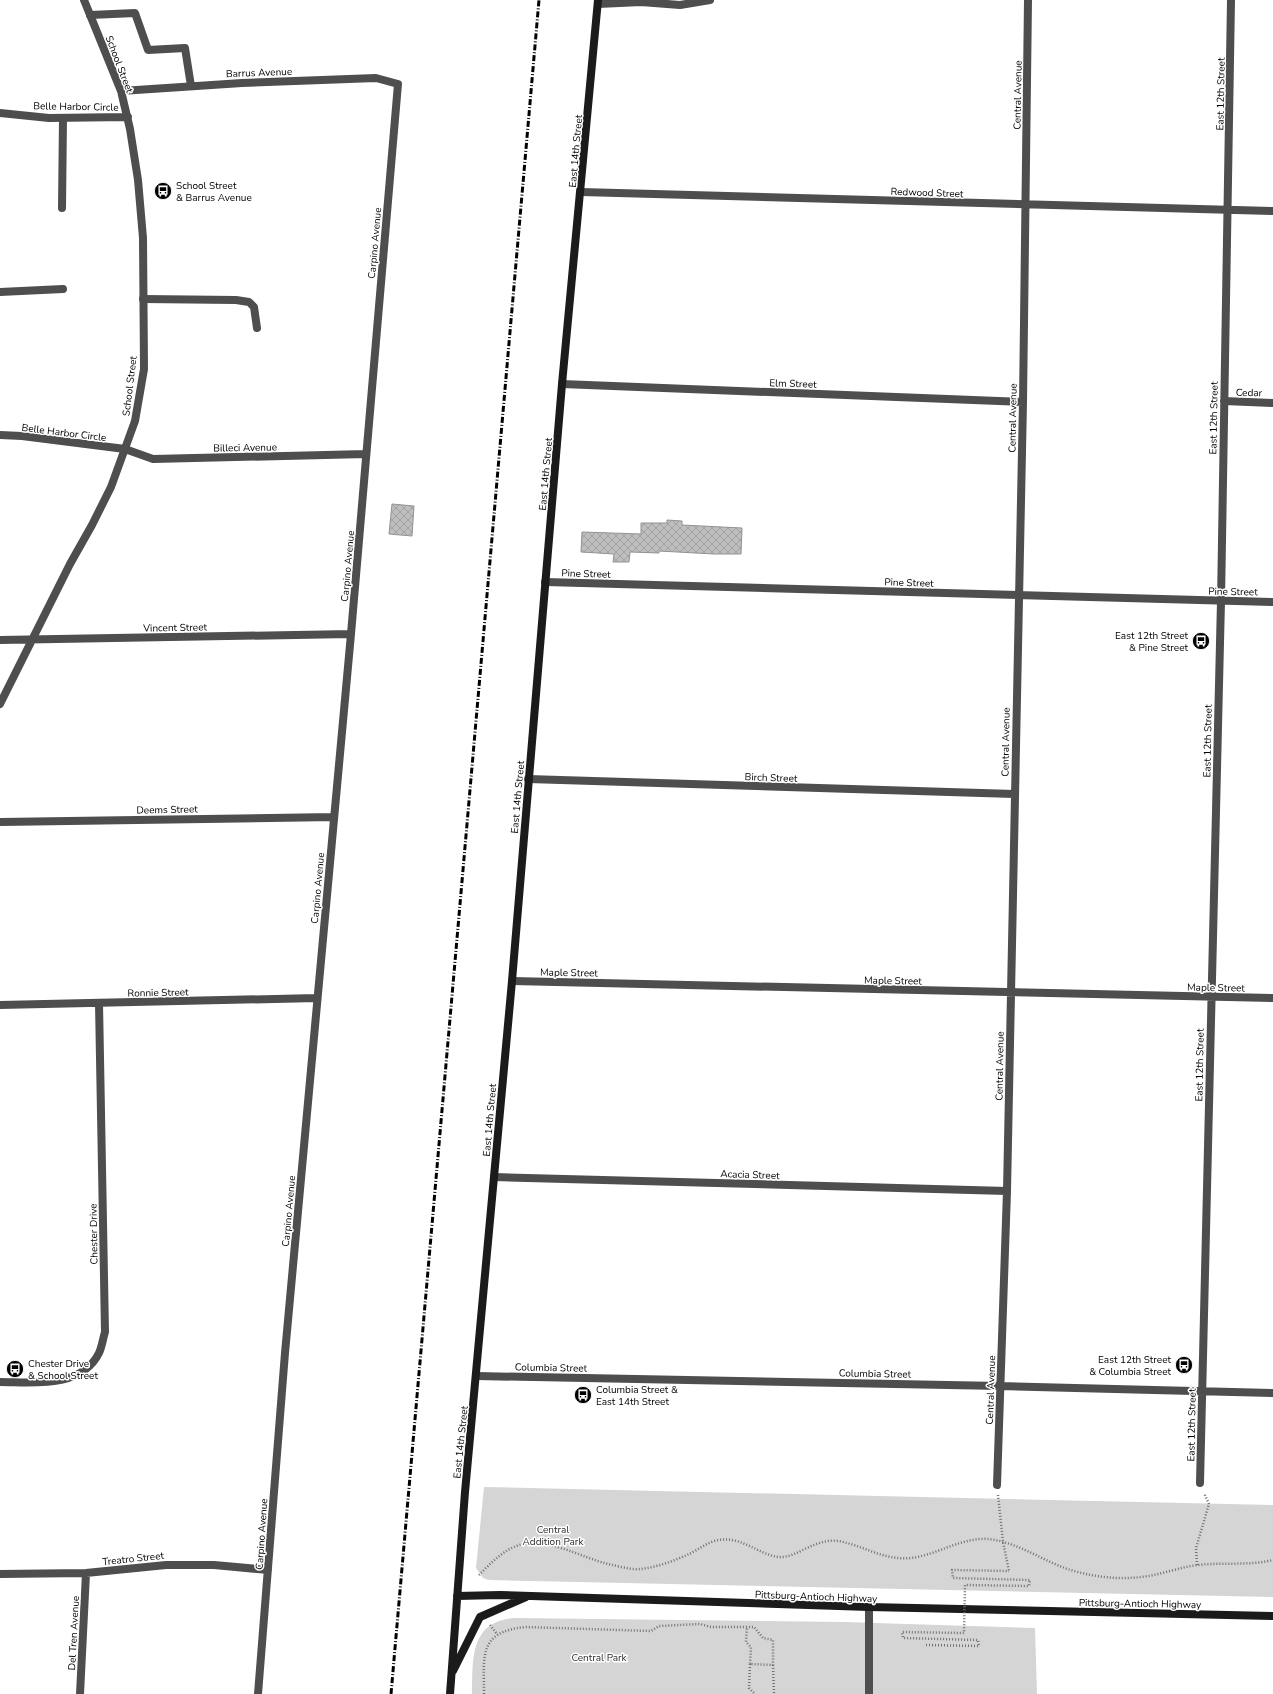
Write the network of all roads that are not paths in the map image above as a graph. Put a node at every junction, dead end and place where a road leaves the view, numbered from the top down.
1 (84, 0) edge
2 (710, 0) edge
3 (1028, 0) edge
4 (1231, 0) edge
5 (598, 2) edge
6 (90, 15) junction
7 (398, 84) joint
8 (192, 86) junction
9 (121, 91) junction
10 (0, 113) edge
11 (128, 117) junction
12 (63, 118) junction
13 (581, 192) junction
14 (1026, 204) junction
15 (62, 208) dead end
16 (1228, 210) junction
17 (1273, 211) edge
18 (63, 289) dead end
19 (0, 292) edge
20 (143, 299) junction
21 (257, 328) dead end
22 (562, 384) junction
23 (1224, 401) junction
24 (1023, 402) junction
25 (1273, 402) edge
26 (0, 435) edge
27 (125, 449) junction
28 (366, 454) junction
29 (545, 582) junction
30 (1018, 595) junction
31 (1221, 601) junction
32 (1273, 602) edge
33 (351, 634) junction
34 (32, 639) junction
35 (0, 640) edge
36 (0, 704) edge
37 (528, 779) junction
38 (1014, 794) junction
39 (334, 817) junction
40 (0, 822) edge
41 (512, 981) junction
42 (1010, 993) junction
43 (1210, 996) junction
44 (317, 998) junction
45 (1273, 998) edge
46 (99, 1003) junction
47 (0, 1005) edge
48 (494, 1177) junction
49 (1007, 1191) junction
50 (477, 1376) junction
51 (0, 1382) edge
52 (1001, 1386) junction
53 (1202, 1391) junction
54 (1273, 1393) edge
55 (1200, 1483) road end
56 (997, 1485) road end
57 (268, 1570) junction
58 (86, 1573) junction
59 (0, 1574) edge
60 (457, 1596) junction
61 (528, 1596) junction
62 (869, 1607) junction
63 (1273, 1616) edge
64 (451, 1676) junction
65 (80, 1694) edge
66 (258, 1694) edge
67 (450, 1694) edge
68 (869, 1694) edge

1 - 6 street, School Street
2 - 5 street
3 - 14 street, Central Avenue
4 - 16 street, East 12th Street
5 - 13 street, East 14th Street
6 - 8 street
6 - 9 street, School Street
7 - 8 street, Barrus Avenue
7 - 28 street, Carpino Avenue
8 - 9 street, Barrus Avenue
9 - 11 street, School Street
10 - 12 street, Belle Harbor Circle
11 - 12 street, Belle Harbor Circle
11 - 20 street, School Street
12 - 15 street
13 - 14 street, Redwood Street
13 - 22 street, East 14th Street
14 - 16 street, Redwood Street
14 - 24 street, Central Avenue
16 - 17 street, Redwood Street
16 - 23 street, East 12th Street
18 - 19 street
20 - 21 street
20 - 27 street, School Street
22 - 24 street, Elm Street
22 - 29 street, East 14th Street
23 - 25 street, Cedar
23 - 31 street, East 12th Street
24 - 30 street, Central Avenue
26 - 27 street, Belle Harbor Circle
27 - 28 street, Billeci Avenue
27 - 34 street, School Street
28 - 33 street, Carpino Avenue
29 - 30 street, Pine Street
29 - 37 street, East 14th Street
30 - 31 street, Pine Street
30 - 38 street, Central Avenue
31 - 32 street, Pine Street
31 - 43 street, East 12th Street
33 - 34 street, Vincent Street
33 - 39 street, Carpino Avenue
34 - 35 street, Vincent Street
34 - 36 street, School Street
37 - 38 street, Birch Street
37 - 41 street, East 14th Street
38 - 42 street, Central Avenue
39 - 40 street, Deems Street
39 - 44 street, Carpino Avenue
41 - 42 street, Maple Street
41 - 48 street, East 14th Street
42 - 43 street, Maple Street
42 - 49 street, Central Avenue
43 - 45 street, Maple Street
43 - 53 street, East 12th Street
44 - 46 street, Ronnie Street
44 - 57 street, Carpino Avenue
46 - 47 street, Ronnie Street
46 - 51 street, Chester Drive
48 - 49 street, Acacia Street
48 - 50 street, East 14th Street
49 - 52 street, Central Avenue
50 - 52 street, Columbia Street
50 - 60 street, East 14th Street
52 - 53 street, Columbia Street
52 - 56 street, Central Avenue
53 - 54 street, Columbia Street
53 - 55 street, East 12th Street
57 - 58 street, Treatro Street
57 - 66 street, Carpino Avenue
58 - 59 street, Treatro Street
58 - 65 street, Del Tren Avenue
60 - 61 street, Pittsburg-Antioch Highway
60 - 64 street
61 - 62 street, Pittsburg-Antioch Highway
61 - 64 street
62 - 63 street, Pittsburg-Antioch Highway
62 - 68 street
64 - 67 street

